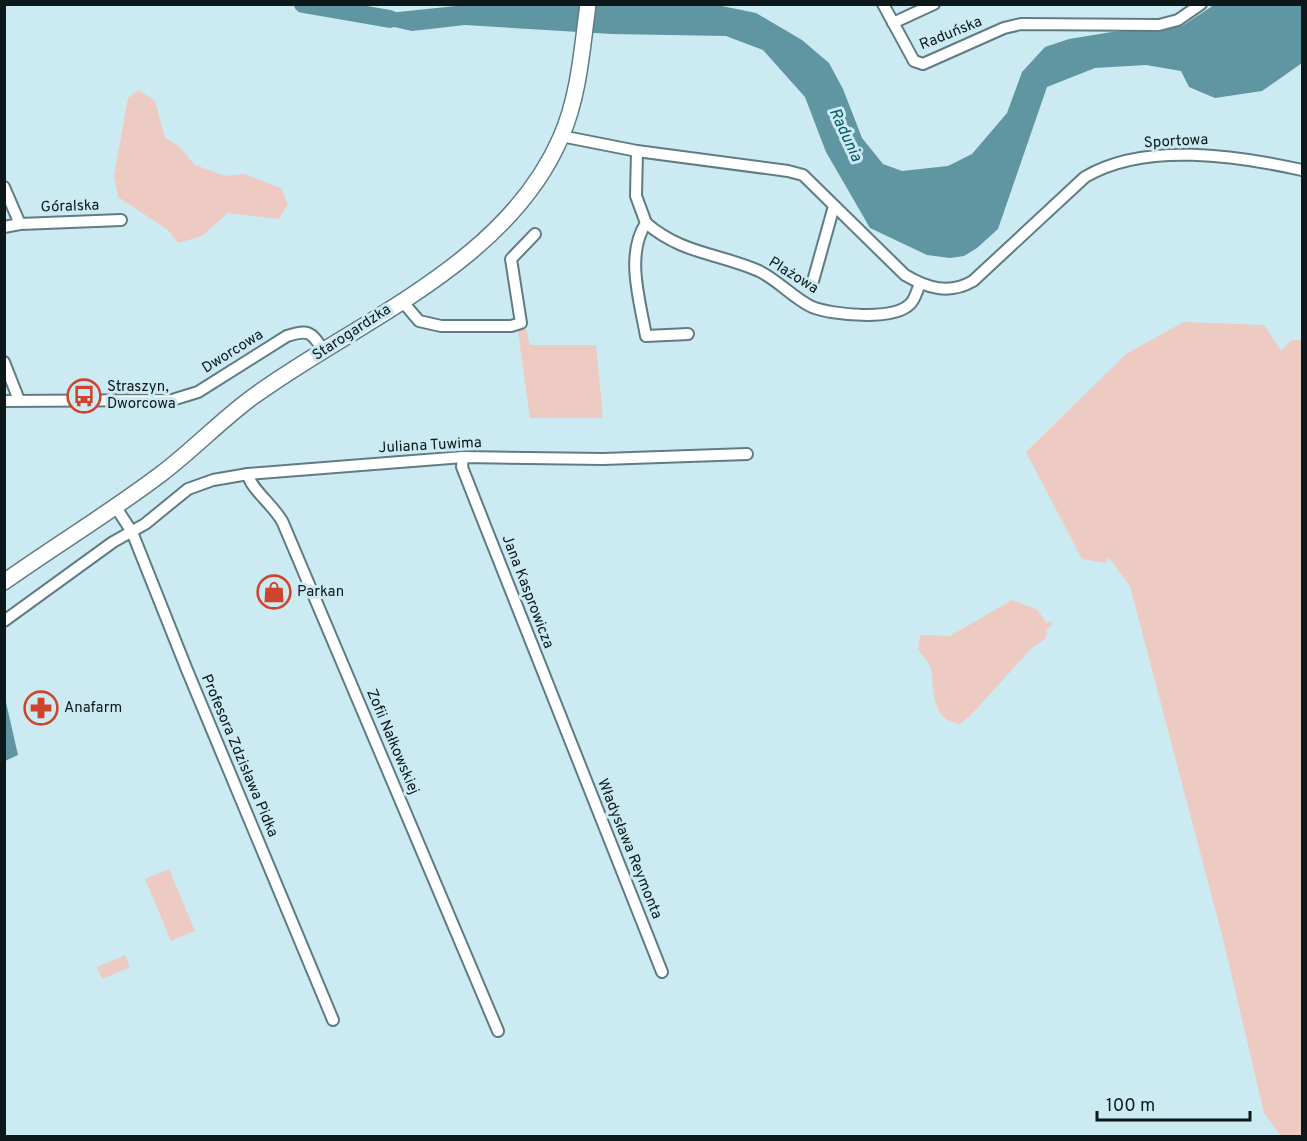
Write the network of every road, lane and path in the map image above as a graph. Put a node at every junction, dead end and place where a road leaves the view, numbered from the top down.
1 (588, 4) edge
2 (883, 4) edge
3 (934, 4) edge
4 (1202, 4) edge
5 (893, 22) junction
6 (561, 136) junction
7 (637, 151) junction
8 (1302, 170) edge
9 (4, 187) edge
10 (834, 206) junction
11 (121, 220) dead end
12 (646, 223) junction
13 (20, 224) junction
14 (4, 226) edge
15 (536, 234) dead end
16 (813, 281) dead end
17 (920, 284) junction
18 (402, 301) junction
19 (688, 334) dead end
20 (324, 351) junction
21 (4, 362) edge
22 (4, 400) edge
23 (19, 400) junction
24 (747, 454) dead end
25 (463, 458) junction
26 (248, 474) junction
27 (115, 506) junction
28 (132, 532) junction
29 (4, 582) edge
30 (4, 621) edge
31 (568, 737) joint
32 (662, 972) dead end
33 (333, 1020) dead end
34 (498, 1030) dead end

1 - 6 main road, Starogardzka
2 - 5 street, Raduńska
3 - 5 street
4 - 5 street, Raduńska
6 - 7 street
6 - 18 main road, Starogardzka
7 - 10 street
7 - 12 street
8 - 17 street, Sportowa
9 - 13 street, Góralska
10 - 16 street, Plażowa
10 - 17 street
11 - 13 street, Góralska
12 - 17 street, Plażowa
12 - 19 street
13 - 14 street, Góralska
15 - 18 street
18 - 20 main road, Starogardzka
20 - 23 street, Dworcowa
20 - 27 main road, Starogardzka
21 - 23 street
22 - 23 street, Dworcowa
24 - 25 street, Juliana Tuwima
25 - 26 street, Juliana Tuwima
25 - 31 street, Jana Kasprowicza
26 - 28 street, Juliana Tuwima
26 - 34 street, Zofii Nałkowskiej
27 - 28 street, Profesora Zdzisława Pidka
27 - 29 main road, Starogardzka
28 - 30 street, Juliana Tuwima
28 - 33 street, Profesora Zdzisława Pidka
31 - 32 street, Władysława Reymonta

